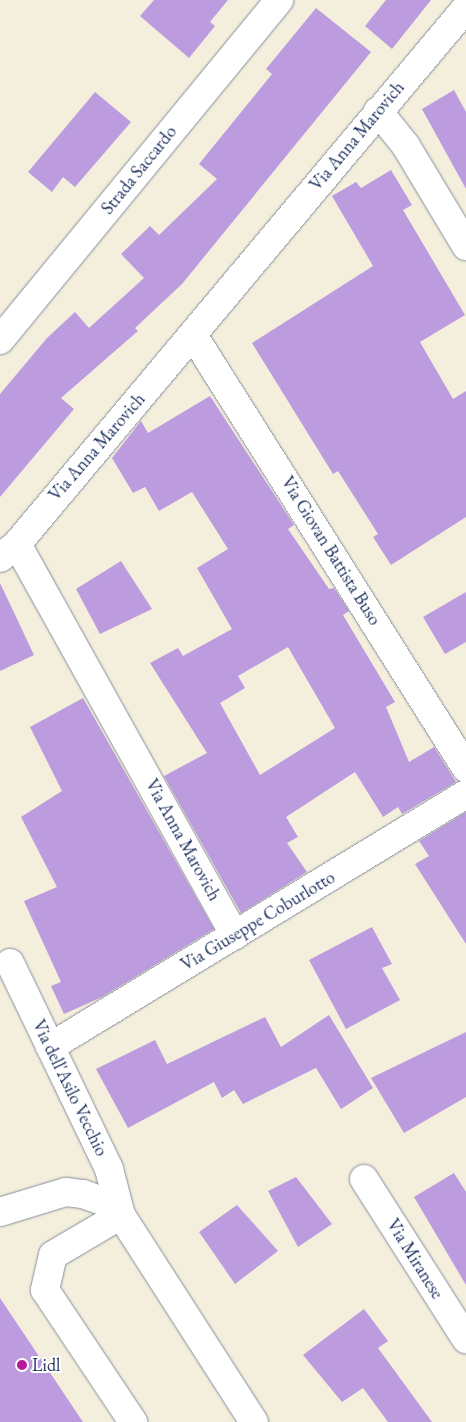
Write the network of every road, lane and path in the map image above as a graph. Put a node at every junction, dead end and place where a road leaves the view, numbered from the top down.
1 (279, 0) edge
2 (466, 8) edge
3 (378, 111) junction
4 (466, 246) edge
5 (193, 335) junction
6 (0, 340) edge
7 (9, 551) edge
8 (466, 768) edge
9 (466, 794) edge
10 (235, 935) junction
11 (10, 963) dead end
12 (50, 1047) junction
13 (364, 1179) dead end
14 (0, 1212) edge
15 (120, 1215) junction
16 (466, 1339) edge
17 (133, 1422) edge
18 (254, 1422) edge

1 - 6 street, Strada Saccardo
2 - 3 street, Via Anna Marovich
3 - 4 street
3 - 5 street, Via Anna Marovich
5 - 7 street, Via Anna Marovich
5 - 8 street, Via Giovan Battista Buso
7 - 10 street, Via Anna Marovich
9 - 10 street, Via Giuseppe Coburlotto
10 - 12 street, Via Giuseppe Coburlotto
11 - 12 street, Via dell'Asilo Vecchio
12 - 15 street, Via dell'Asilo Vecchio
13 - 16 street, Via Miranese
14 - 15 street, Via dell'Asilo Vecchio
15 - 17 street
15 - 18 street, Via dell'Asilo Vecchio

